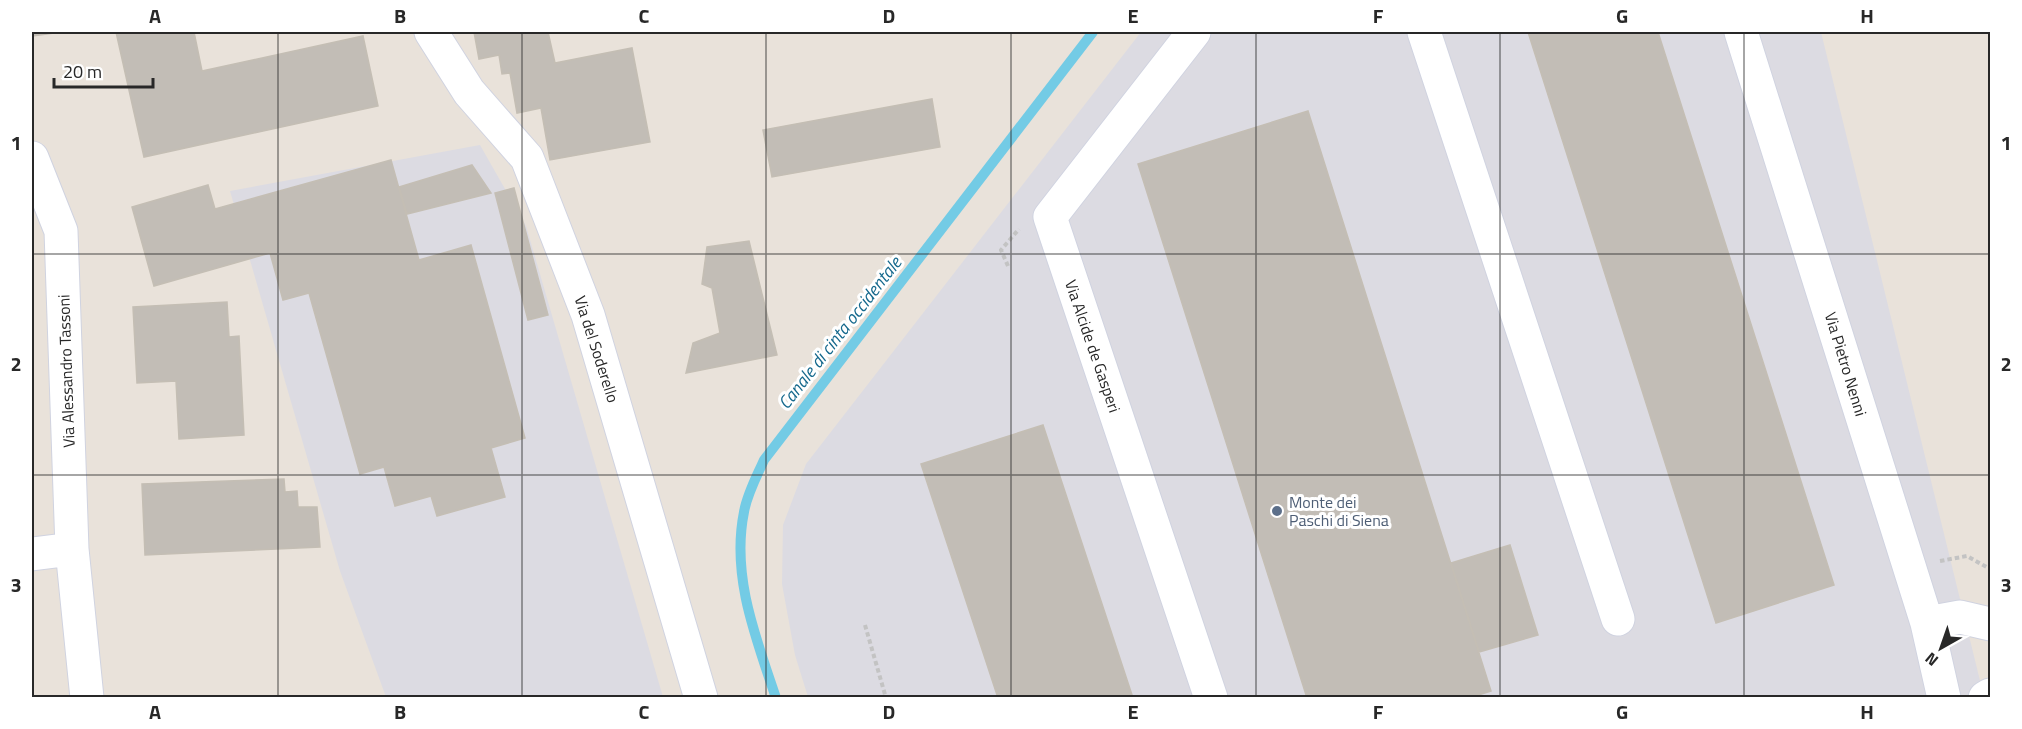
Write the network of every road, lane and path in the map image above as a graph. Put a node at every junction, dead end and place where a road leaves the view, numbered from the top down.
1 (431, 32) edge
2 (1194, 32) edge
3 (1424, 32) edge
4 (1741, 32) edge
5 (32, 158) edge
6 (72, 549) junction
7 (32, 554) edge
8 (1910, 568) junction
9 (1990, 569) edge
10 (1618, 619) dead end
11 (1927, 623) junction
12 (1990, 624) edge
13 (865, 625) dead end
14 (1990, 695) edge
15 (87, 698) edge
16 (701, 698) edge
17 (886, 698) edge
18 (1211, 698) edge
19 (1944, 698) edge
20 (1985, 698) edge

1 - 16 street, Via del Soderello
2 - 18 street, Via Alcide de Gasperi
3 - 10 street
4 - 8 street, Via Pietro Nenni
5 - 6 street, Via Alessandro Tassoni
6 - 7 street
6 - 15 street, Via Alessandro Tassoni
8 - 9 path
8 - 11 street, Via Pietro Nenni
11 - 12 street
11 - 19 street, Via Pietro Nenni
13 - 17 path
14 - 20 street

